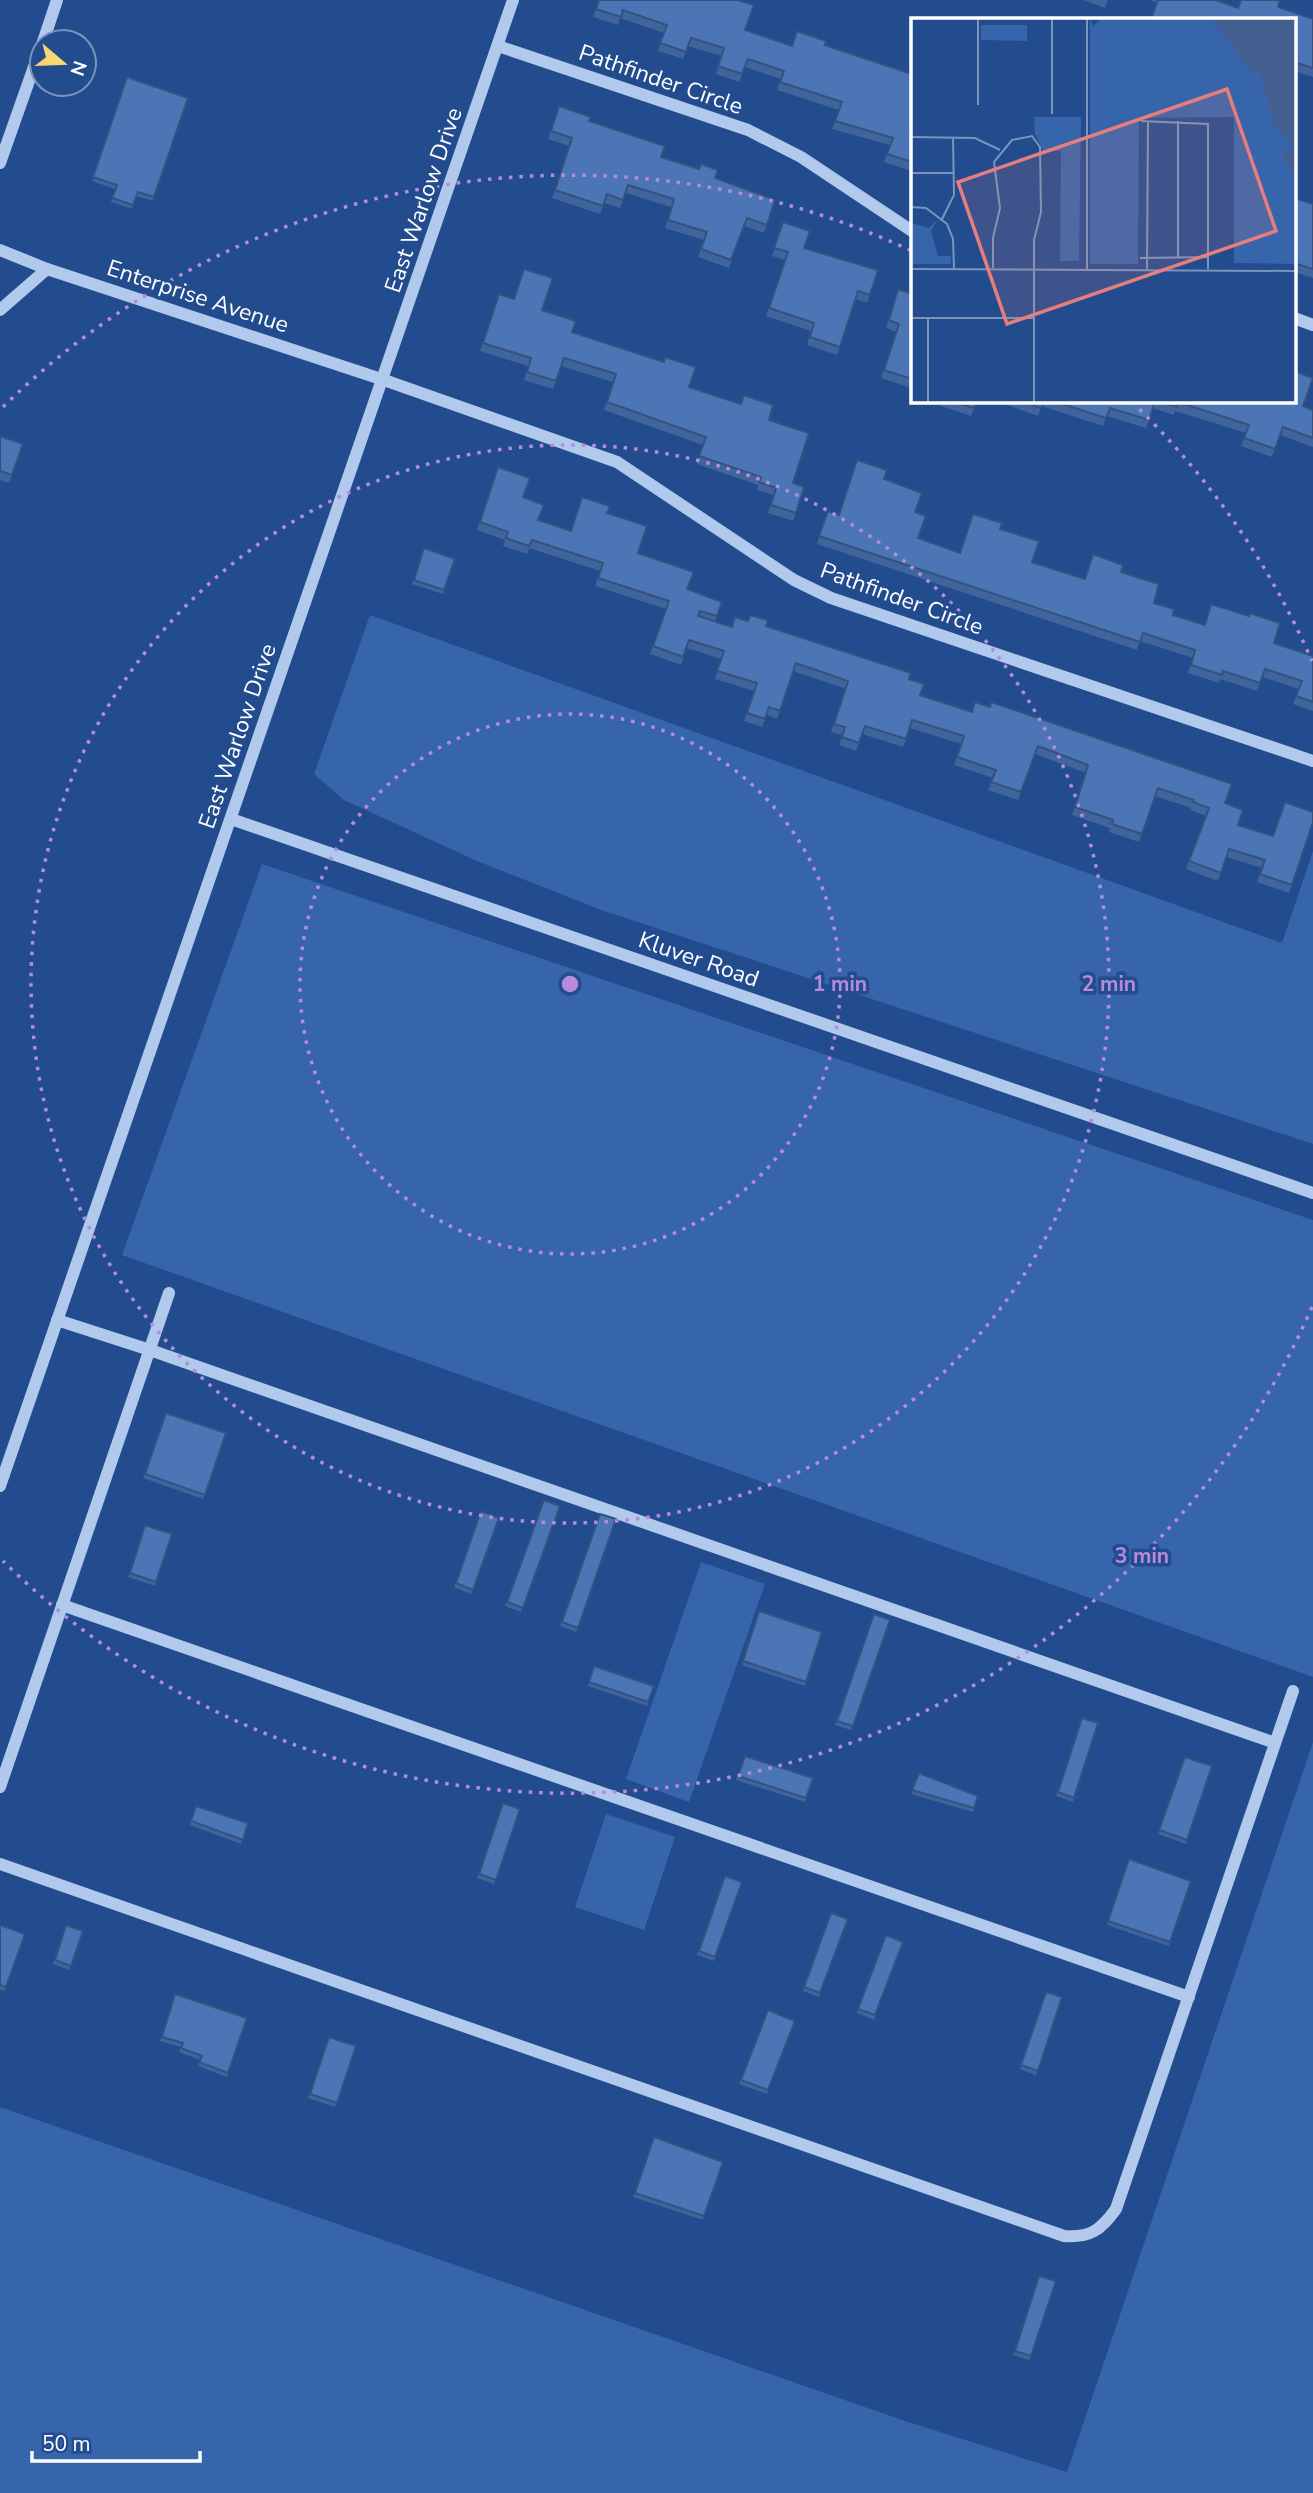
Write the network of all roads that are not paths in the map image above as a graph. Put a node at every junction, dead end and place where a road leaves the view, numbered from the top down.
1 (57, 0) edge
2 (513, 0) edge
3 (47, 28) edge
4 (498, 46) junction
5 (28, 83) edge
6 (0, 163) edge
7 (911, 230) edge
8 (0, 250) edge
9 (47, 269) junction
10 (0, 310) edge
11 (1296, 319) edge
12 (1313, 325) edge
13 (383, 380) junction
14 (1313, 761) edge
15 (230, 819) junction
16 (1313, 1193) edge
17 (169, 1293) dead end
18 (57, 1320) junction
19 (150, 1350) junction
20 (0, 1486) edge
21 (62, 1605) junction
22 (1293, 1691) dead end
23 (1275, 1743) junction
24 (0, 1787) edge
25 (0, 1864) edge
26 (1189, 1997) junction

1 - 3 street
2 - 4 street, East Warlow Drive
4 - 7 street, Pathfinder Circle
4 - 13 street, East Warlow Drive
5 - 6 street
8 - 9 street, Enterprise Avenue
9 - 10 street
9 - 13 street, Enterprise Avenue
11 - 12 street
13 - 14 street, Pathfinder Circle
13 - 15 street, East Warlow Drive
15 - 16 street, Kluver Road
15 - 18 street, East Warlow Drive
17 - 19 street
18 - 19 street
18 - 20 street, East Warlow Drive
19 - 21 street
19 - 23 street
21 - 24 street
21 - 26 street
22 - 23 street
23 - 26 street
25 - 26 street

